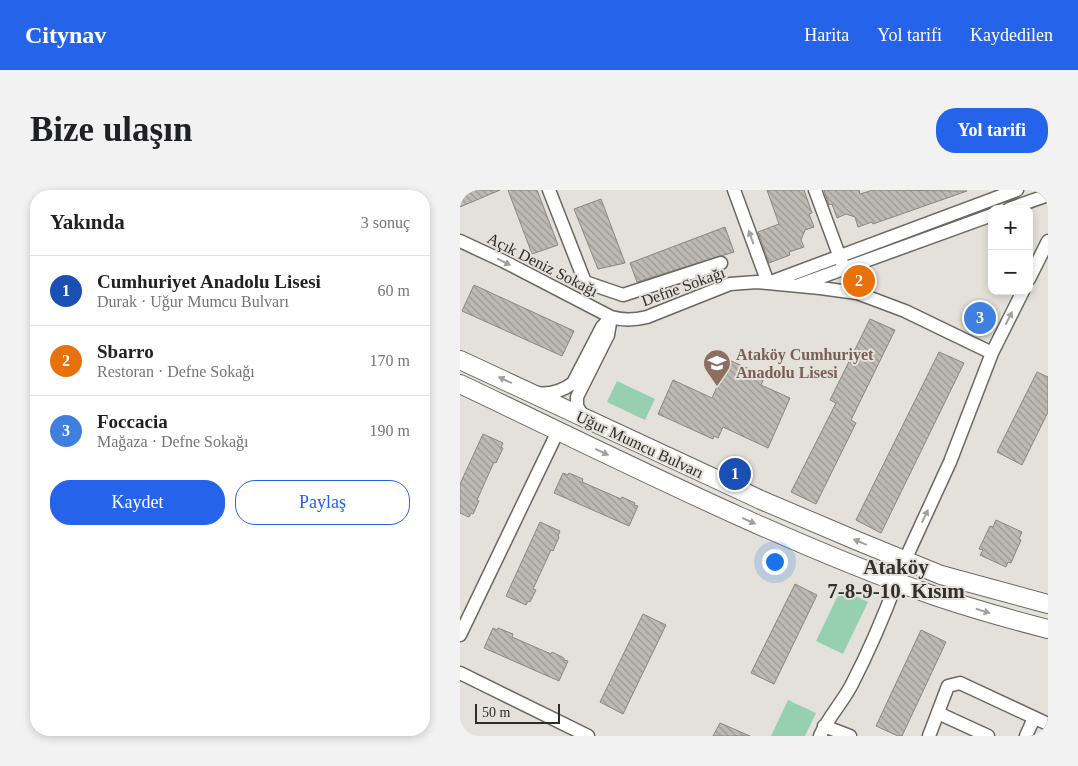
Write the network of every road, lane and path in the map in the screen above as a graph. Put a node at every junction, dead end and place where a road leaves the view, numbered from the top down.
1 (549, 190) edge
2 (734, 190) edge
3 (815, 190) edge
4 (1017, 190) edge
5 (1043, 194) edge
6 (1018, 205) edge
7 (988, 216) edge
8 (460, 241) edge
9 (1048, 242) edge
10 (841, 262) junction
11 (721, 263) dead end
12 (1033, 271) edge
13 (768, 283) junction
14 (797, 286) junction
15 (1021, 295) edge
16 (611, 317) junction
17 (992, 353) junction
18 (460, 360) edge
19 (460, 384) edge
20 (532, 393) junction
21 (568, 410) junction
22 (584, 418) junction
23 (558, 431) junction
24 (905, 560) junction
25 (897, 581) junction
26 (1048, 604) edge
27 (1048, 629) edge
28 (460, 635) edge
29 (460, 673) edge
30 (938, 713) junction
31 (1034, 718) junction
32 (1048, 724) edge
33 (822, 731) edge
34 (588, 736) edge
35 (850, 736) edge
36 (929, 736) edge
37 (988, 736) edge
38 (1026, 736) edge
39 (1042, 736) edge

1 - 11 street
13 -> 2 street
3 - 10 street
4 - 10 street
5 - 6 street
7 - 10 street
8 -> 16 street, Açık Deniz Sokağı
9 - 12 street
10 - 13 street
10 - 14 street
13 - 14 street, Defne Sokağı
13 - 16 street, Defne Sokağı
14 - 17 street, Defne Sokağı
17 -> 15 street
16 - 20 street
16 - 22 street
24 -> 17 street
20 -> 18 main road, Uğur Mumcu Bulvarı
19 - 23 main road, Uğur Mumcu Bulvarı
20 - 21 main road, Uğur Mumcu Bulvarı
21 - 22 main road, Uğur Mumcu Bulvarı
21 - 23 main road
24 -> 22 main road, Uğur Mumcu Bulvarı
23 -> 25 main road, Uğur Mumcu Bulvarı
23 - 28 street
24 - 25 main road
24 - 26 main road, Uğur Mumcu Bulvarı
25 -> 27 main road, Uğur Mumcu Bulvarı
25 - 33 street
29 - 34 street
30 - 31 street
30 - 36 street
30 - 37 street
31 - 32 street
31 - 38 street
32 - 39 street
33 - 35 street

